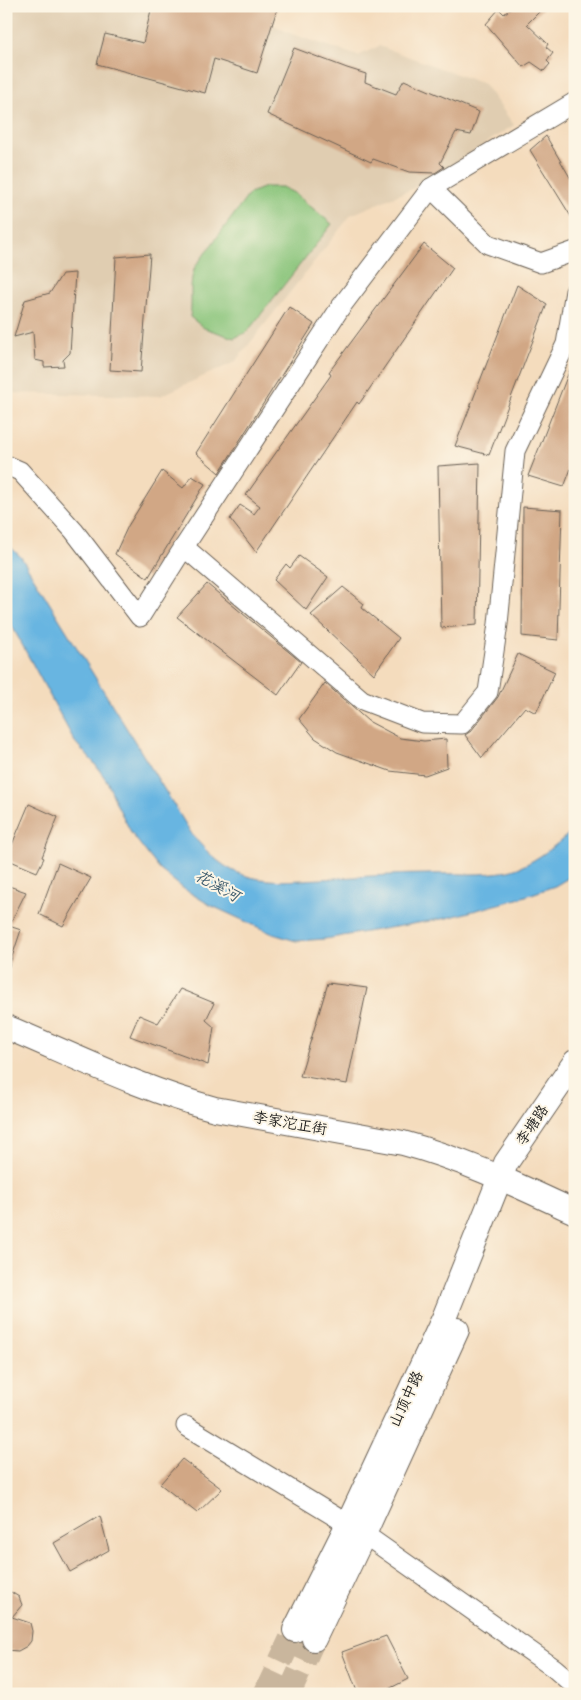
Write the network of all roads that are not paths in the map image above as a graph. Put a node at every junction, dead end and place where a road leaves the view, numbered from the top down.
1 (575, 102) edge
2 (431, 188) junction
3 (575, 251) edge
4 (575, 291) edge
5 (6, 465) edge
6 (184, 547) junction
7 (6, 1015) edge
8 (6, 1027) edge
9 (575, 1062) edge
10 (575, 1090) edge
11 (511, 1174) junction
12 (575, 1195) edge
13 (575, 1212) edge
14 (186, 1426) dead end
15 (356, 1529) junction
16 (304, 1634) tunnel mouth
17 (575, 1686) edge

1 - 2 street
2 - 3 street
2 - 6 street
4 - 6 street
5 - 6 street
7 - 11 main road, 李家沱正街
8 - 11 main road, 李家沱正街
9 - 11 main road, 李塘路
10 - 11 main road, 李塘路
11 - 12 main road, 李家沱正街
11 - 13 main road, 李家沱正街
11 - 15 main road, 山顶中路
14 - 15 street
15 - 16 main road, 山顶中路
15 - 17 street

